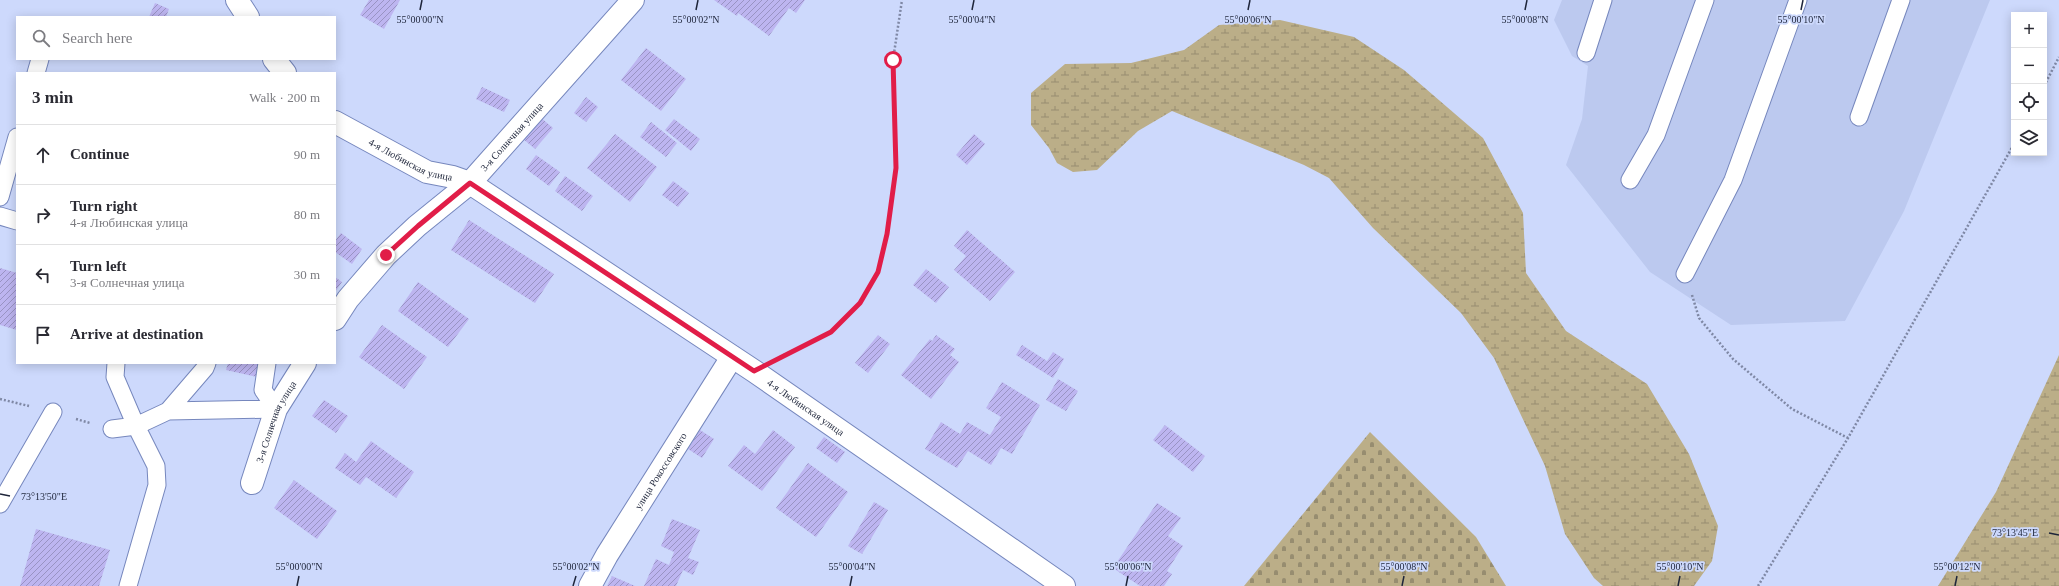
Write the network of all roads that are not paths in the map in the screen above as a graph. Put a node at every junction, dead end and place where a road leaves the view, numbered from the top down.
1 (237, 0) edge
2 (633, 0) edge
3 (1603, 0) edge
4 (1704, 0) edge
5 (1798, 0) edge
6 (1901, 0) edge
7 (247, 16) edge
8 (1586, 53) dead end
9 (40, 60) edge
10 (275, 60) edge
11 (36, 72) edge
12 (284, 72) edge
13 (1859, 117) dead end
14 (336, 123) edge
15 (16, 141) edge
16 (1630, 180) dead end
17 (470, 183) junction
18 (0, 197) edge
19 (0, 216) edge
20 (16, 222) edge
21 (1685, 274) road end
22 (336, 317) edge
23 (732, 357) junction
24 (116, 364) edge
25 (207, 364) edge
26 (267, 364) edge
27 (304, 364) edge
28 (276, 409) junction
29 (168, 411) junction
30 (53, 412) dead end
31 (136, 426) junction
32 (112, 429) dead end
33 (252, 483) dead end
34 (0, 504) edge
35 (128, 586) edge
36 (590, 586) edge
37 (1064, 586) edge

1 - 7 street
2 - 17 street, 3-я Солнечная улица
3 - 8 lane
4 - 16 lane
5 - 21 lane
6 - 13 lane
9 - 11 lane
10 - 12 street
14 - 17 street, 4-я Любинская улица
15 - 18 lane
17 - 22 street, 3-я Солнечная улица
17 - 23 street, 4-я Любинская улица
19 - 20 lane
23 - 36 street, улица Рокоссовского
23 - 37 street, 4-я Любинская улица
24 - 31 lane
25 - 29 lane
26 - 28 lane
27 - 28 street, 3-я Солнечная улица
28 - 29 lane
28 - 33 street, 3-я Солнечная улица
29 - 31 lane
30 - 34 lane
31 - 32 lane
31 - 35 lane

